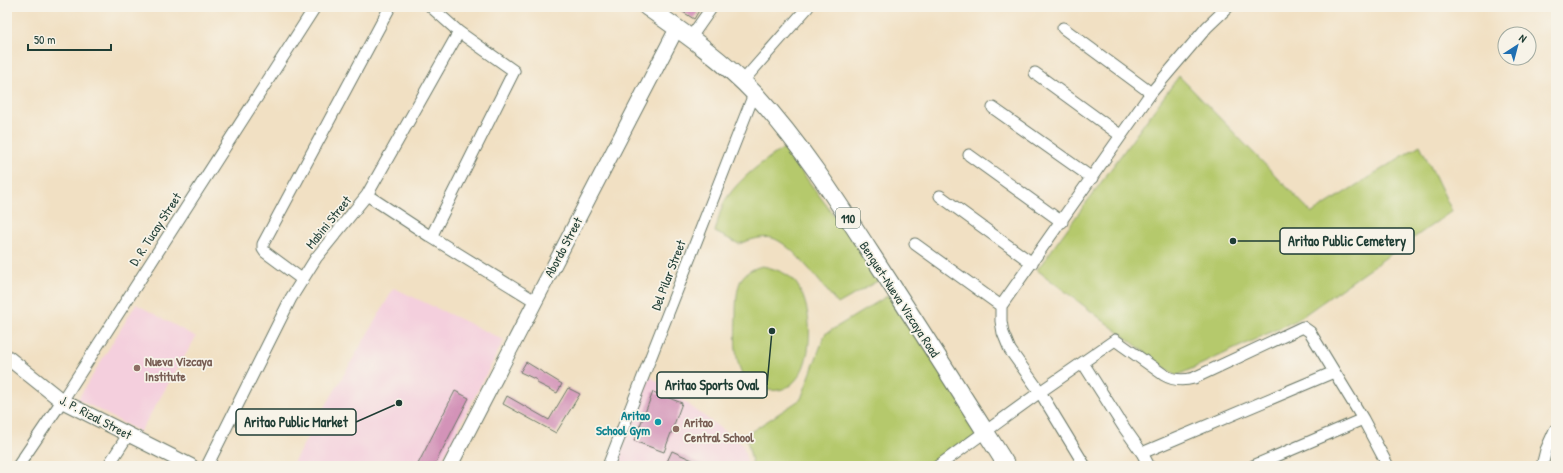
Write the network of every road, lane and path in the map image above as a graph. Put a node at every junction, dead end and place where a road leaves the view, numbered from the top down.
1 (315, 7) edge
2 (390, 7) edge
3 (431, 7) edge
4 (647, 7) edge
5 (712, 7) edge
6 (808, 7) edge
7 (1228, 7) edge
8 (1063, 28) dead end
9 (459, 32) junction
10 (684, 33) junction
11 (1035, 73) dead end
12 (748, 88) junction
13 (1151, 94) junction
14 (993, 108) dead end
15 (1120, 135) junction
16 (969, 155) dead end
17 (1092, 178) junction
18 (367, 195) junction
19 (940, 196) dead end
20 (1062, 222) junction
21 (431, 236) junction
22 (915, 244) dead end
23 (1032, 263) junction
24 (303, 280) junction
25 (535, 301) junction
26 (1002, 306) junction
27 (7, 357) edge
28 (1083, 363) junction
29 (1334, 372) junction
30 (1040, 392) junction
31 (62, 401) junction
32 (1363, 420) junction
33 (1556, 430) edge
34 (986, 432) junction
35 (128, 435) junction
36 (1142, 453) junction
37 (18, 466) edge
38 (108, 466) edge
39 (191, 466) edge
40 (207, 466) edge
41 (450, 466) edge
42 (608, 466) edge
43 (938, 466) edge
44 (1007, 466) edge
45 (1085, 466) edge
46 (1149, 466) edge
47 (1253, 466) edge
48 (1388, 466) edge
49 (1542, 466) edge

1 - 31 street, D. R. Tucay Street
2 - 24 street
3 - 9 street
4 - 10 main road, Benguet-Nueva Vizcaya Road / 110
5 - 10 street
6 - 12 street, Del Pilar Street
7 - 13 street
8 - 13 street
9 - 18 street, Mabini Street
9 - 21 street
10 - 12 main road, Benguet-Nueva Vizcaya Road / 110
10 - 25 street, Abordo Street
11 - 15 street
12 - 34 main road, Benguet-Nueva Vizcaya Road / 110
12 - 42 street, Del Pilar Street
13 - 15 street
14 - 17 street
15 - 17 street
16 - 20 street
17 - 20 street
18 - 21 street
18 - 24 street, Mabini Street
19 - 23 street
20 - 23 street
21 - 25 street
22 - 26 street
23 - 26 street
24 - 40 street, Mabini Street
25 - 41 street, Abordo Street
26 - 30 street
27 - 31 street, J. P. Rizal Street
28 - 29 street
28 - 30 street
28 - 36 street
29 - 32 street
29 - 36 street
30 - 34 street
30 - 45 street
31 - 35 street, J. P. Rizal Street
31 - 37 street, D. R. Tucay Street
32 - 47 street
32 - 48 street
33 - 49 street
34 - 43 street
34 - 44 main road, Benguet-Nueva Vizcaya Road / 110
35 - 38 street
35 - 39 street, J. P. Rizal Street
36 - 46 street

